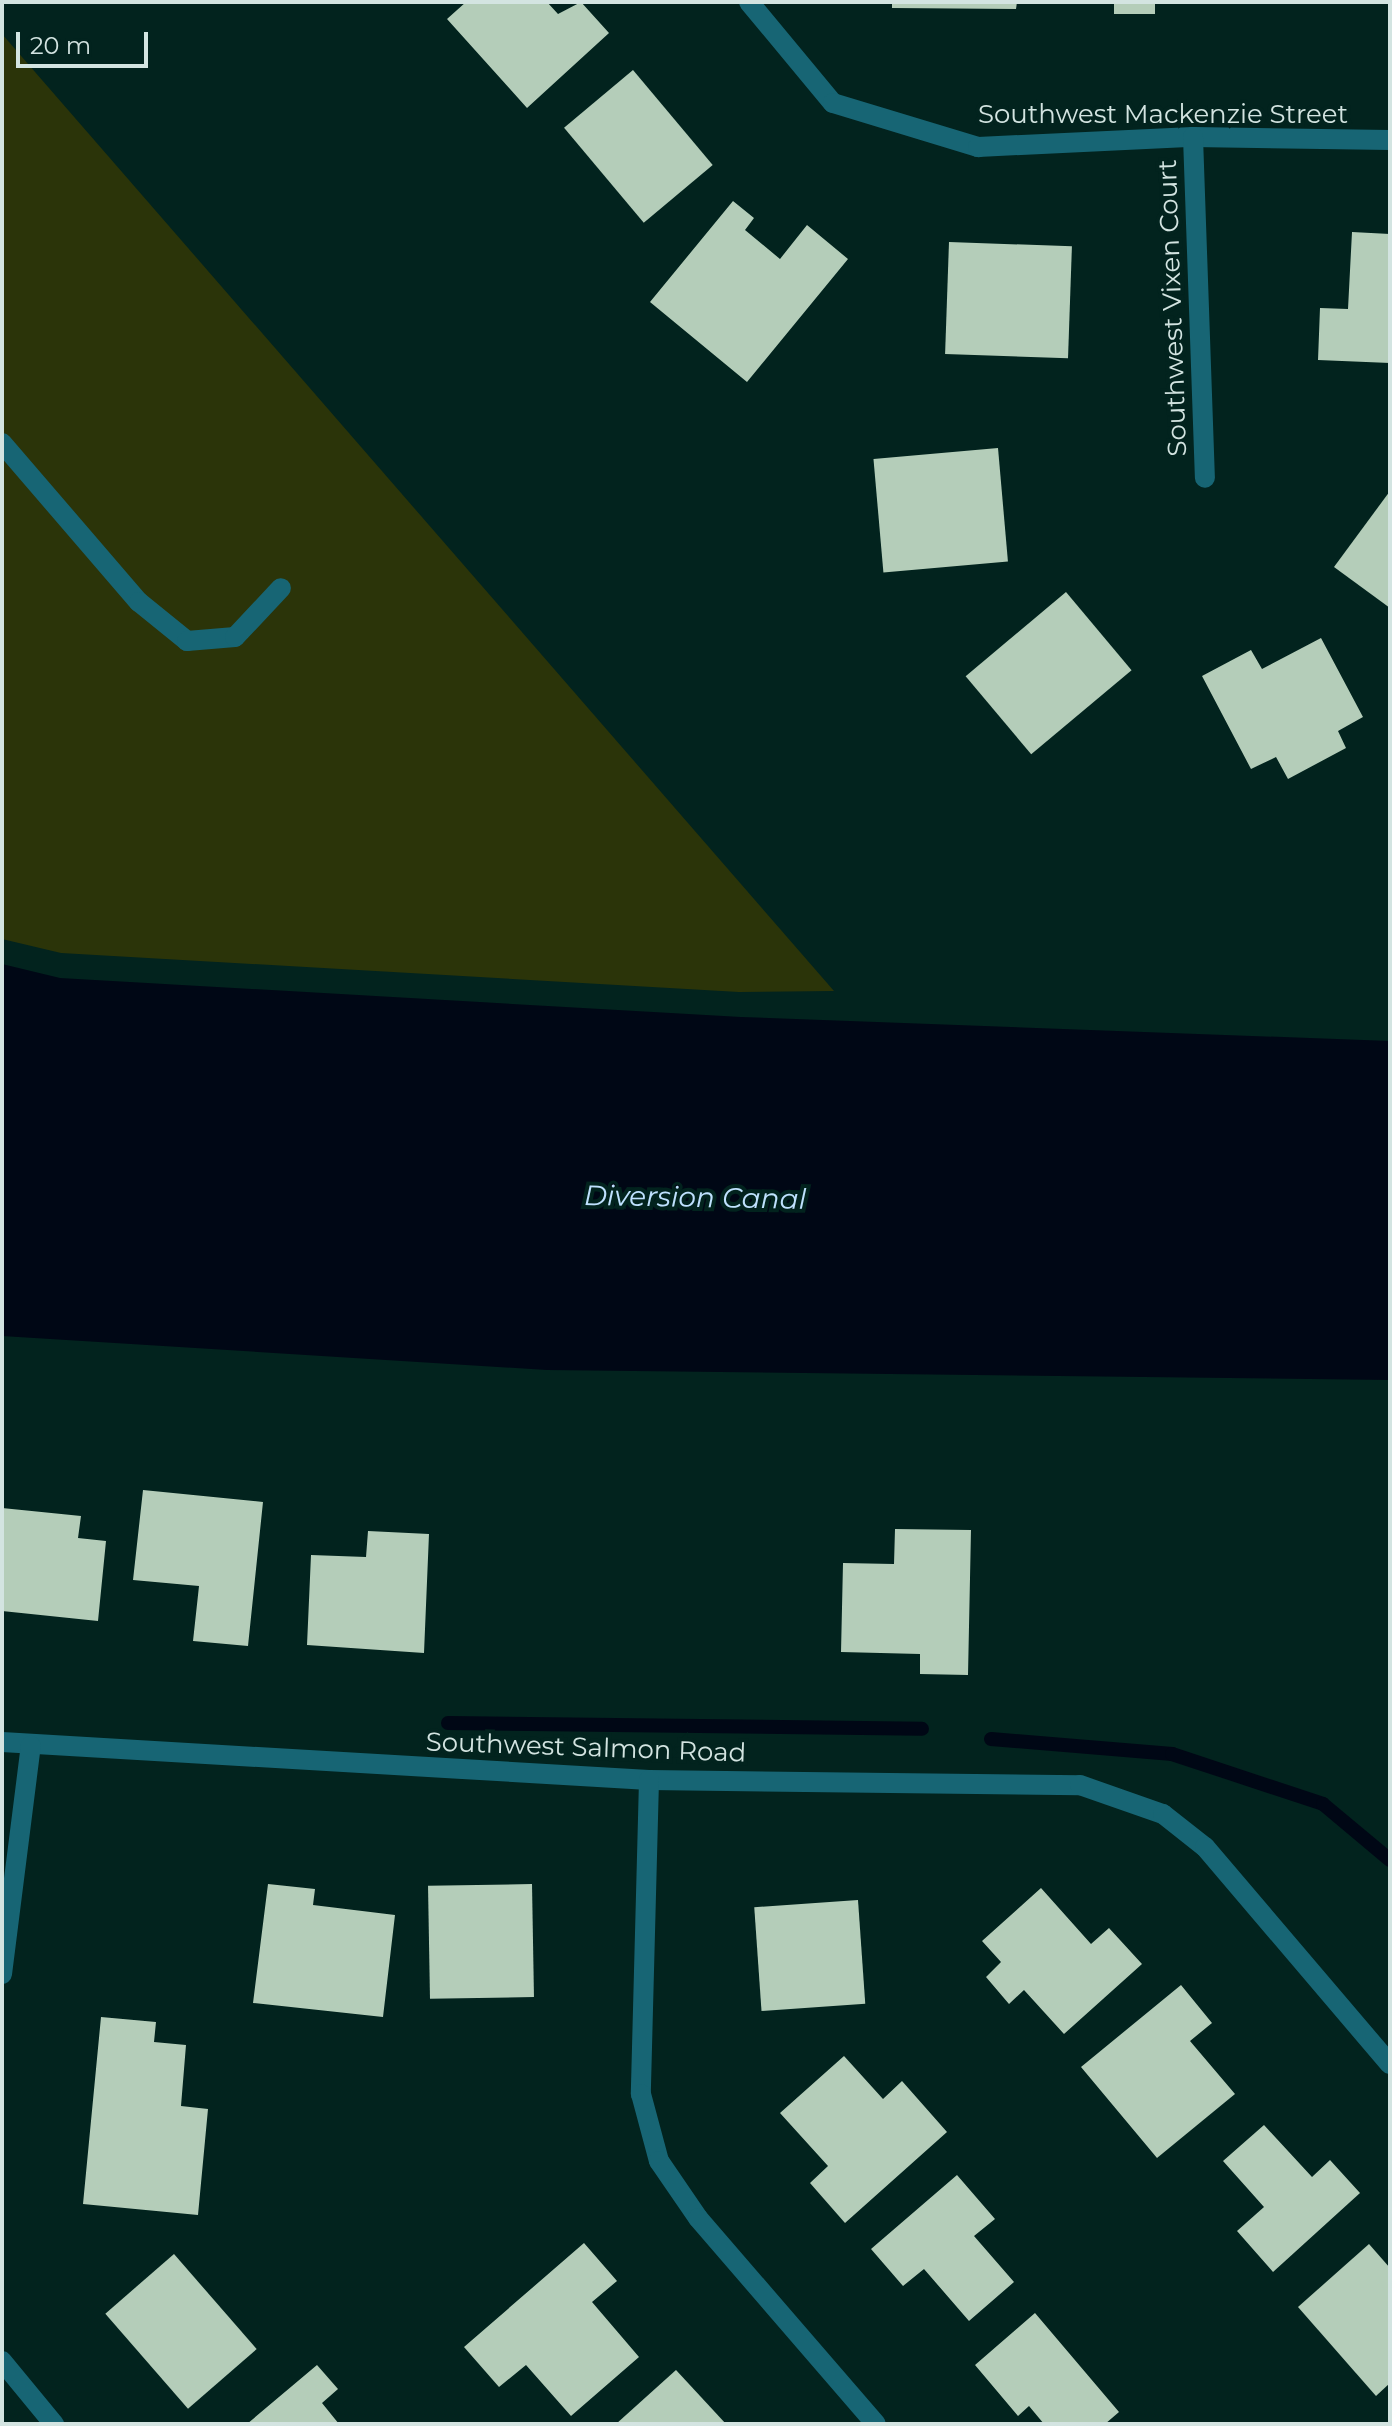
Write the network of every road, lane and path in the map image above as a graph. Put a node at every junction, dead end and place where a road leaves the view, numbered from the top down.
1 (749, 2) edge
2 (1193, 137) junction
3 (1390, 140) edge
4 (2, 443) edge
5 (1205, 478) dead end
6 (281, 588) dead end
7 (2, 1742) edge
8 (31, 1746) junction
9 (649, 1780) junction
10 (2, 1974) edge
11 (1390, 2064) edge
12 (2, 2361) edge
13 (54, 2424) edge
14 (876, 2424) edge

1 - 2 street, Southwest Mackenzie Street
2 - 3 street, Southwest Mackenzie Street
2 - 5 street, Southwest Vixen Court
4 - 6 street
7 - 8 street, Southwest Salmon Road
8 - 9 street, Southwest Salmon Road
8 - 10 street
9 - 11 street, Southwest Salmon Road
9 - 14 street
12 - 13 street

